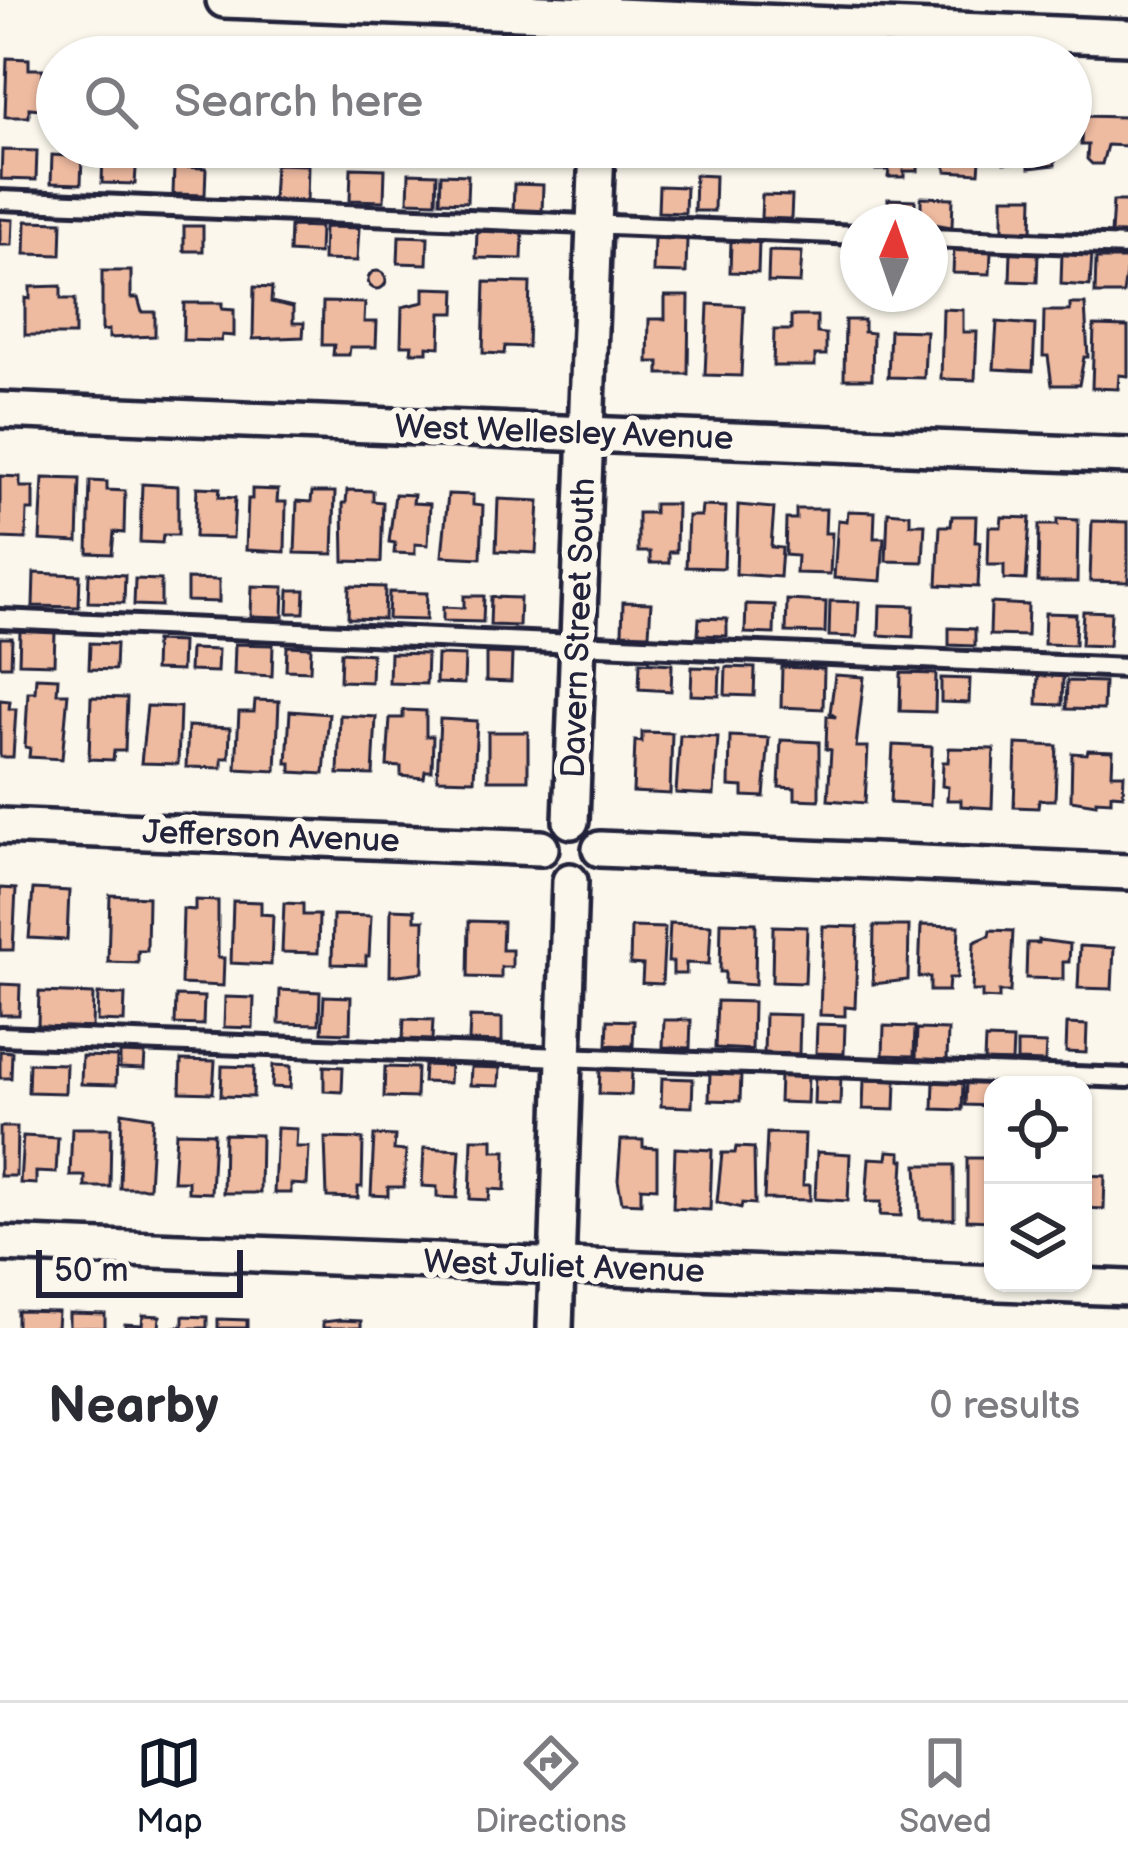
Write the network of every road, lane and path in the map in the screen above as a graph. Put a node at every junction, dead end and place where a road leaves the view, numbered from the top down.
1 (224, 0) edge
2 (601, 8) edge
3 (1128, 37) edge
4 (596, 168) edge
5 (0, 200) edge
6 (594, 225) junction
7 (840, 234) edge
8 (948, 239) edge
9 (1128, 246) edge
10 (0, 410) edge
11 (586, 434) junction
12 (1128, 456) edge
13 (0, 619) edge
14 (579, 646) junction
15 (1128, 668) edge
16 (571, 821) junction
17 (0, 826) edge
18 (542, 848) junction
19 (600, 850) junction
20 (1128, 872) edge
21 (570, 881) junction
22 (0, 1036) edge
23 (565, 1059) junction
24 (1128, 1078) edge
25 (0, 1244) edge
26 (557, 1267) junction
27 (1128, 1288) edge
28 (555, 1328) edge

1 - 2 street
2 - 3 street
4 - 6 street, Davern Street South
5 - 6 lane
6 - 7 lane
6 - 11 street, Davern Street South
8 - 9 lane
10 - 11 street, West Wellesley Avenue
11 - 12 street, West Wellesley Avenue
11 - 14 street, Davern Street South
13 - 14 lane
14 - 15 lane
14 - 16 street, Davern Street South
16 - 18 street
16 - 19 street
17 - 18 street, Jefferson Avenue
18 - 21 street
19 - 20 street
19 - 21 street
21 - 23 street
22 - 23 lane
23 - 24 lane
23 - 26 street
25 - 26 street, West Juliet Avenue
26 - 27 street, West Juliet Avenue
26 - 28 street

